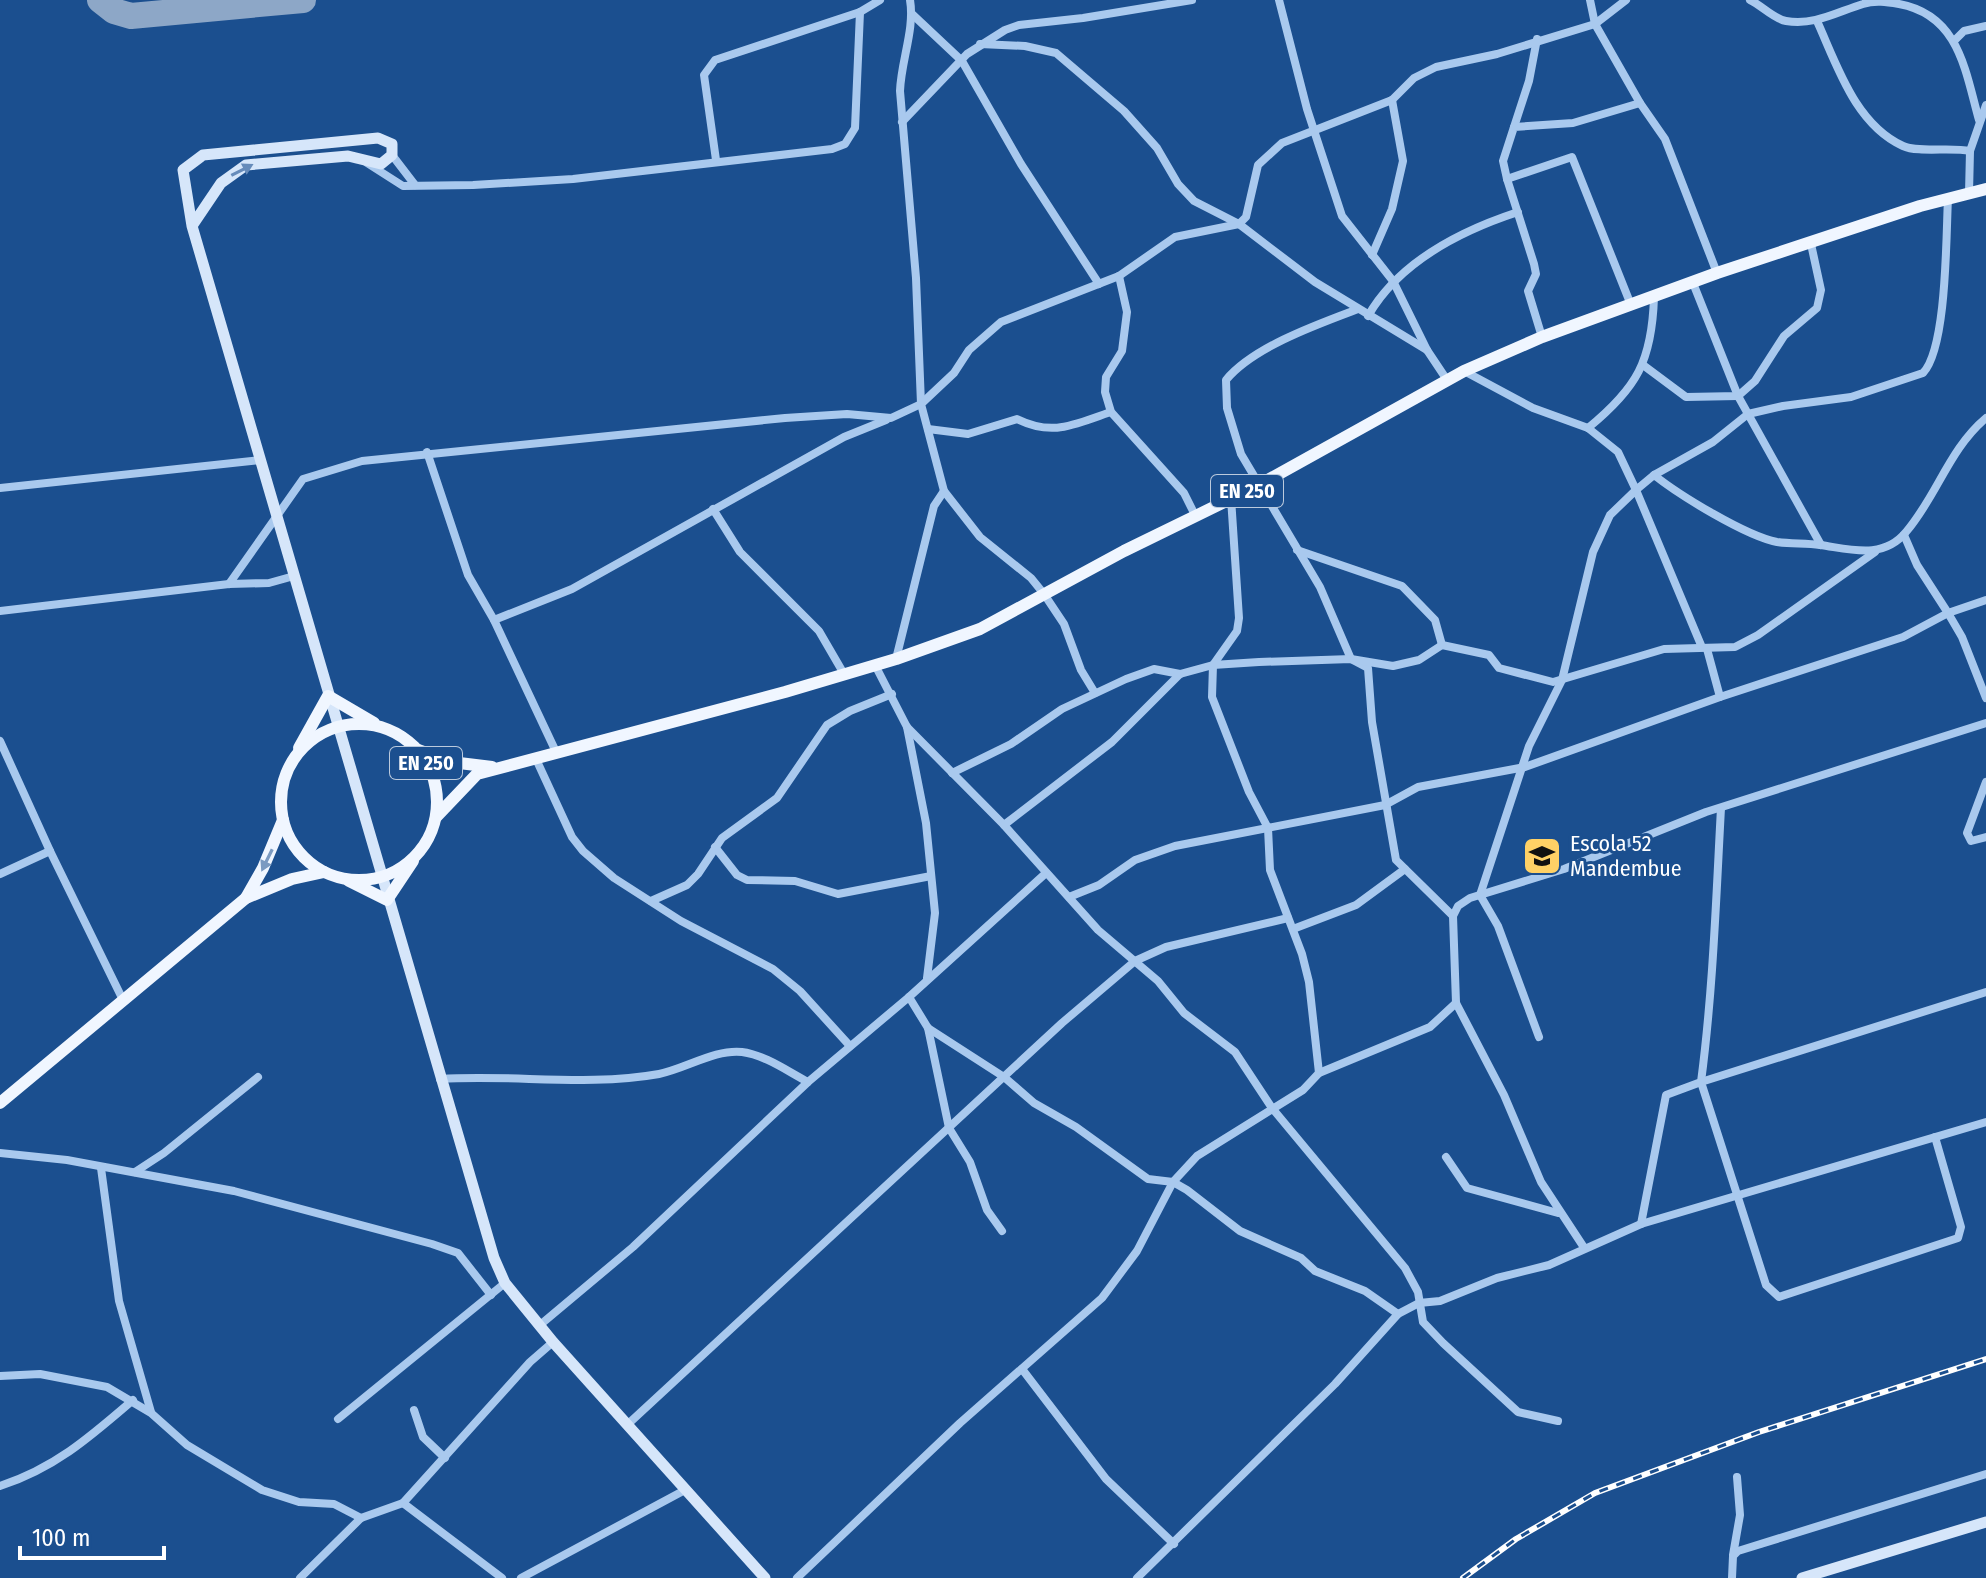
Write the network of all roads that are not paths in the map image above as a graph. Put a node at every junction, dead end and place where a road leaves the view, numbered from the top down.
1 (880, 0) edge
2 (910, 0) edge
3 (1192, 0) edge
4 (1279, 0) edge
5 (1590, 0) edge
6 (1626, 0) edge
7 (1750, 0) edge
8 (860, 12) junction
9 (912, 14) junction
10 (1817, 21) junction
11 (1595, 24) junction
12 (1986, 26) edge
13 (1537, 39) junction
14 (1955, 40) junction
15 (980, 44) junction
16 (962, 61) junction
17 (1392, 100) junction
18 (1640, 103) junction
19 (1986, 105) edge
20 (1979, 120) junction
21 (902, 123) junction
22 (1514, 127) junction
23 (1314, 128) junction
24 (1970, 151) junction
25 (392, 155) junction
26 (716, 160) junction
27 (365, 161) junction
28 (1507, 179) junction
29 (415, 185) junction
30 (1986, 190) edge
31 (1969, 193) junction
32 (1948, 198) junction
33 (1518, 212) junction
34 (1239, 224) junction
35 (192, 226) junction
36 (1811, 244) junction
37 (1372, 255) junction
38 (1717, 273) junction
39 (1119, 276) junction
40 (1393, 281) junction
41 (1693, 283) junction
42 (1099, 284) junction
43 (1654, 297) junction
44 (1631, 305) junction
45 (1358, 309) junction
46 (1368, 316) junction
47 (1542, 337) junction
48 (1427, 350) junction
49 (1643, 365) junction
50 (1464, 371) junction
51 (1447, 380) junction
52 (1738, 396) junction
53 (921, 404) junction
54 (1111, 412) junction
55 (1748, 414) junction
56 (891, 418) junction
57 (1986, 418) edge
58 (1588, 428) junction
59 (928, 429) junction
60 (427, 452) junction
61 (260, 460) junction
62 (1654, 475) junction
63 (1257, 486) junction
64 (0, 488) edge
65 (1636, 490) junction
66 (944, 491) junction
67 (1231, 498) junction
68 (713, 509) junction
69 (1195, 515) junction
70 (276, 516) junction
71 (1904, 535) junction
72 (1821, 545) junction
73 (1297, 550) junction
74 (1875, 552) junction
75 (294, 576) junction
76 (229, 584) junction
77 (1044, 594) junction
78 (1986, 600) edge
79 (0, 611) edge
80 (1948, 613) junction
81 (494, 620) junction
82 (1442, 645) junction
83 (1704, 647) junction
84 (896, 659) junction
85 (1351, 659) junction
86 (875, 665) junction
87 (1213, 665) junction
88 (844, 674) junction
89 (1180, 674) junction
90 (1562, 680) junction
91 (1095, 693) junction
92 (892, 694) junction
93 (328, 696) junction
94 (1720, 697) junction
95 (1986, 698) edge
96 (1986, 723) edge
97 (337, 727) junction
98 (381, 727) junction
99 (907, 727) junction
100 (0, 741) edge
101 (418, 750) junction
102 (557, 754) junction
103 (536, 759) junction
104 (291, 763) junction
105 (1525, 767) junction
106 (499, 768) junction
107 (952, 773) junction
108 (1986, 782) edge
109 (1385, 805) junction
110 (1721, 808) junction
111 (436, 817) junction
112 (283, 820) junction
113 (1004, 825) junction
114 (1268, 828) junction
115 (1986, 837) edge
116 (715, 847) junction
117 (50, 851) junction
118 (417, 854) junction
119 (1405, 869) junction
120 (324, 872) junction
121 (1046, 873) junction
122 (0, 874) edge
123 (931, 876) junction
124 (381, 877) junction
125 (343, 878) junction
126 (1480, 895) junction
127 (1069, 897) junction
128 (246, 898) junction
129 (387, 900) junction
130 (651, 901) junction
131 (1453, 916) junction
132 (1288, 918) junction
133 (1293, 929) junction
134 (1135, 961) junction
135 (927, 978) junction
136 (1986, 992) edge
137 (909, 997) junction
138 (123, 1000) junction
139 (1456, 1003) junction
140 (928, 1028) junction
141 (1539, 1037) dead end
142 (850, 1046) junction
143 (1319, 1073) junction
144 (258, 1077) dead end
145 (1004, 1077) junction
146 (440, 1079) junction
147 (808, 1082) junction
148 (1701, 1082) junction
149 (0, 1103) edge
150 (1272, 1108) junction
151 (1986, 1122) edge
152 (949, 1128) junction
153 (1935, 1137) junction
154 (0, 1153) edge
155 (1446, 1157) dead end
156 (101, 1168) junction
157 (135, 1172) junction
158 (1173, 1182) junction
159 (1741, 1196) junction
160 (1558, 1213) junction
161 (1641, 1224) junction
162 (1002, 1231) dead end
163 (1583, 1246) junction
164 (505, 1283) junction
165 (491, 1295) junction
166 (1419, 1303) junction
167 (1398, 1314) junction
168 (540, 1325) junction
169 (553, 1342) junction
170 (1022, 1369) junction
171 (0, 1376) edge
172 (133, 1400) junction
173 (414, 1410) dead end
174 (151, 1413) junction
175 (338, 1419) dead end
176 (1558, 1421) dead end
177 (627, 1425) junction
178 (445, 1458) junction
179 (1986, 1474) edge
180 (1737, 1477) dead end
181 (0, 1486) edge
182 (685, 1490) junction
183 (403, 1503) junction
184 (361, 1518) junction
185 (1986, 1522) edge
186 (1174, 1544) junction
187 (1733, 1556) junction
188 (300, 1578) edge
189 (502, 1578) edge
190 (521, 1578) edge
191 (765, 1578) edge
192 (797, 1578) edge
193 (1137, 1578) edge
194 (1732, 1578) edge
195 (1802, 1578) edge

1 - 8 street
2 - 9 street
3 - 15 street
4 - 23 street
5 - 11 street
6 - 11 street
7 - 10 street
8 - 26 street
8 - 26 street
9 - 16 street
9 - 21 street
10 - 14 street
10 - 24 street
11 - 13 street
11 - 18 street
12 - 14 street
13 - 17 street
13 - 22 street
14 - 20 street
15 - 16 street
15 - 34 street
16 - 21 street
16 - 42 street
17 - 23 street
17 - 37 street
18 - 22 street
18 - 38 street
19 - 20 street
20 - 24 street
21 - 53 street
22 - 28 street
23 - 34 street
23 - 37 street
24 - 31 street
25 - 27 street
25 - 29 street
25 - 35 street
26 - 29 street
27 - 29 street
35 -> 27 street
28 - 33 street
28 - 44 street
30 - 31 main road, EN 250
31 - 32 main road, EN 250
32 - 36 main road, EN 250
32 - 55 street
33 - 40 street
33 - 47 street
34 - 39 street
34 - 45 street
35 - 61 street
36 - 38 main road, EN 250
36 - 52 street
37 - 40 street
38 - 41 main road, EN 250
39 - 42 street
39 - 54 street
40 - 46 street
40 - 48 street
41 - 43 main road, EN 250
41 - 52 street
42 - 53 street
43 - 44 main road, EN 250
43 - 49 street
44 - 47 main road, EN 250
45 - 46 street
45 - 63 street
46 - 48 street
47 - 50 main road, EN 250
48 - 51 street
49 - 52 street
49 - 58 street
50 - 51 main road, EN 250
50 - 58 street
51 - 63 main road, EN 250
52 - 55 street
53 - 56 street
53 - 59 street
54 - 59 street
54 - 69 street
55 - 62 street
55 - 72 street
56 - 60 street
56 - 68 street
57 - 71 street
58 - 65 street
59 - 66 street
60 - 70 street
60 - 81 street
61 - 64 street
61 - 70 street
62 - 65 street
62 - 72 street
63 - 67 main road, EN 250
63 - 73 street
65 - 83 street
65 - 90 street
66 - 77 street
66 - 84 street
67 - 69 main road, EN 250
67 - 87 street
68 - 81 street
68 - 88 street
69 - 77 main road, EN 250
70 - 75 street
70 - 76 street
71 - 74 street
71 - 80 street
72 - 74 street
73 - 82 street
73 - 85 street
74 - 83 street
75 - 76 street
75 - 93 street
76 - 79 street
77 - 84 main road, EN 250
77 - 91 street
78 - 80 street
80 - 94 street
80 - 95 street
81 - 102 street
82 - 85 street
82 - 90 street
83 - 90 street
83 - 94 street
84 - 86 main road, EN 250
85 - 87 street
85 - 109 street
86 - 88 main road, EN 250
86 - 92 street
87 - 89 street
87 - 114 street
88 - 102 main road, EN 250
89 - 91 street
89 - 113 street
90 - 105 street
91 - 107 street
92 - 99 street
92 - 116 street
93 - 97 street
93 - 98 main road
93 - 104 main road
94 - 105 street
96 - 110 street
97 - 98 main road, EN 250
97 - 104 main road
97 - 124 street
98 - 101 main road, EN 250
99 - 107 street
99 - 123 street
100 - 117 street
101 - 106 main road, EN 250
101 - 111 main road, EN 250
102 - 103 main road, EN 250
103 - 106 main road, EN 250
103 - 130 street
104 - 112 main road
105 - 109 street
105 - 126 street
106 - 111 main road, EN 250
107 - 113 street
108 - 115 street
109 - 114 street
109 - 119 street
110 - 126 street
110 - 148 street
111 - 118 main road, EN 250
112 - 120 main road
112 -> 128 main road
113 - 121 street
114 - 127 street
114 - 132 street
116 - 123 street
116 - 130 street
117 - 122 street
117 - 138 street
118 - 124 main road, EN 250
118 - 129 main road
119 - 131 street
119 - 133 street
120 - 125 main road
120 - 128 main road
121 - 127 street
121 - 135 street
123 - 135 street
124 - 125 main road
124 - 129 street
125 - 129 main road
126 - 131 street
126 - 141 street
127 - 134 street
128 - 138 main road
129 - 146 street
130 - 142 street
131 - 139 street
132 - 133 street
132 - 134 street
133 - 143 street
134 - 145 street
134 - 150 street
135 - 137 street
136 - 148 street
137 - 140 street
137 - 142 street
138 - 149 main road
139 - 143 street
139 - 160 street
140 - 145 street
140 - 152 street
142 - 147 street
143 - 150 street
144 - 157 street
145 - 152 street
145 - 158 street
146 - 147 street
146 - 164 street
147 - 168 street
148 - 159 street
148 - 161 street
150 - 158 street
150 - 166 street
151 - 153 street
152 - 162 street
152 - 177 street
153 - 159 street
153 - 159 street
154 - 156 street
155 - 160 street
156 - 157 street
156 - 174 street
157 - 165 street
158 - 167 street
158 - 170 street
159 - 161 street
160 - 163 street
161 - 163 street
163 - 166 street
164 - 165 street
164 - 168 street
165 - 175 street
166 - 167 street
166 - 176 street
167 - 186 street
168 - 169 street
169 - 177 street
169 - 178 street
170 - 186 street
170 - 192 street
171 - 172 street
172 - 174 street
172 - 181 street
173 - 178 street
174 - 184 street
177 - 182 street
178 - 183 street
179 - 187 street
180 - 187 street
182 - 190 street
182 - 191 street
183 - 184 street
183 - 189 street
184 - 188 street
185 - 195 street
186 - 193 street
187 - 194 street

